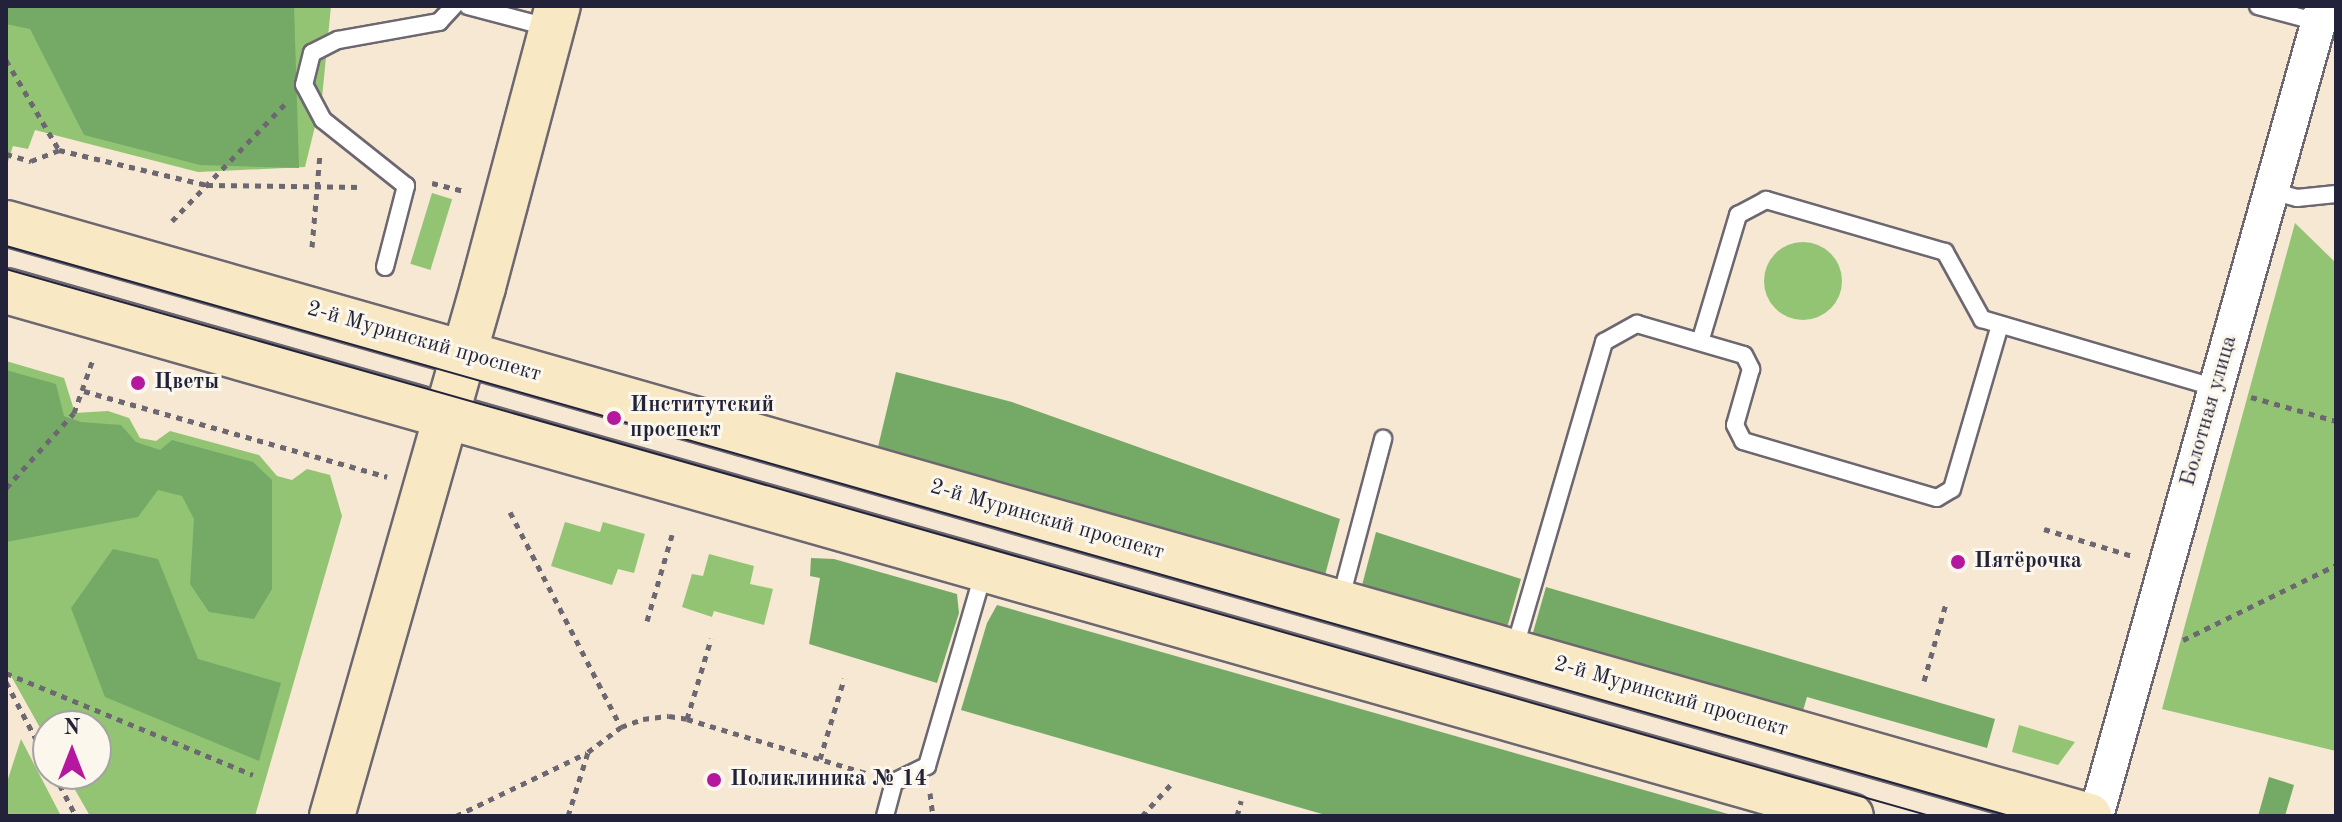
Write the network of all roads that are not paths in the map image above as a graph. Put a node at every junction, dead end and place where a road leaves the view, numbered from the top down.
1 (454, 6) edge
2 (468, 6) edge
3 (2258, 6) edge
4 (2320, 14) edge
5 (555, 17) edge
6 (2271, 191) junction
7 (2336, 194) edge
8 (6, 223) edge
9 (385, 267) dead end
10 (6, 291) edge
11 (2000, 325) junction
12 (1700, 342) junction
13 (464, 353) junction
14 (2216, 388) junction
15 (446, 416) junction
16 (1383, 439) dead end
17 (985, 570) junction
18 (1340, 603) junction
19 (1513, 652) junction
20 (332, 816) edge
21 (885, 816) edge
22 (1851, 816) edge
23 (2089, 816) edge
24 (2096, 816) edge

1 - 9 lane
2 - 5 lane
3 - 4 lane
4 - 6 street, Болотная улица
5 - 13 main road
6 - 7 lane
6 - 14 street, Болотная улица
8 - 13 main road, 2-й Муринский проспект
10 - 15 main road
11 - 12 lane
11 - 12 lane
11 - 14 lane
12 - 19 lane
13 - 15 main road
13 - 18 main road, 2-й Муринский проспект
14 - 24 street, Болотная улица
15 - 17 main road
15 - 20 main road
16 - 18 lane
17 - 21 lane
17 - 22 main road
18 - 19 main road, 2-й Муринский проспект
19 - 23 main road, 2-й Муринский проспект

